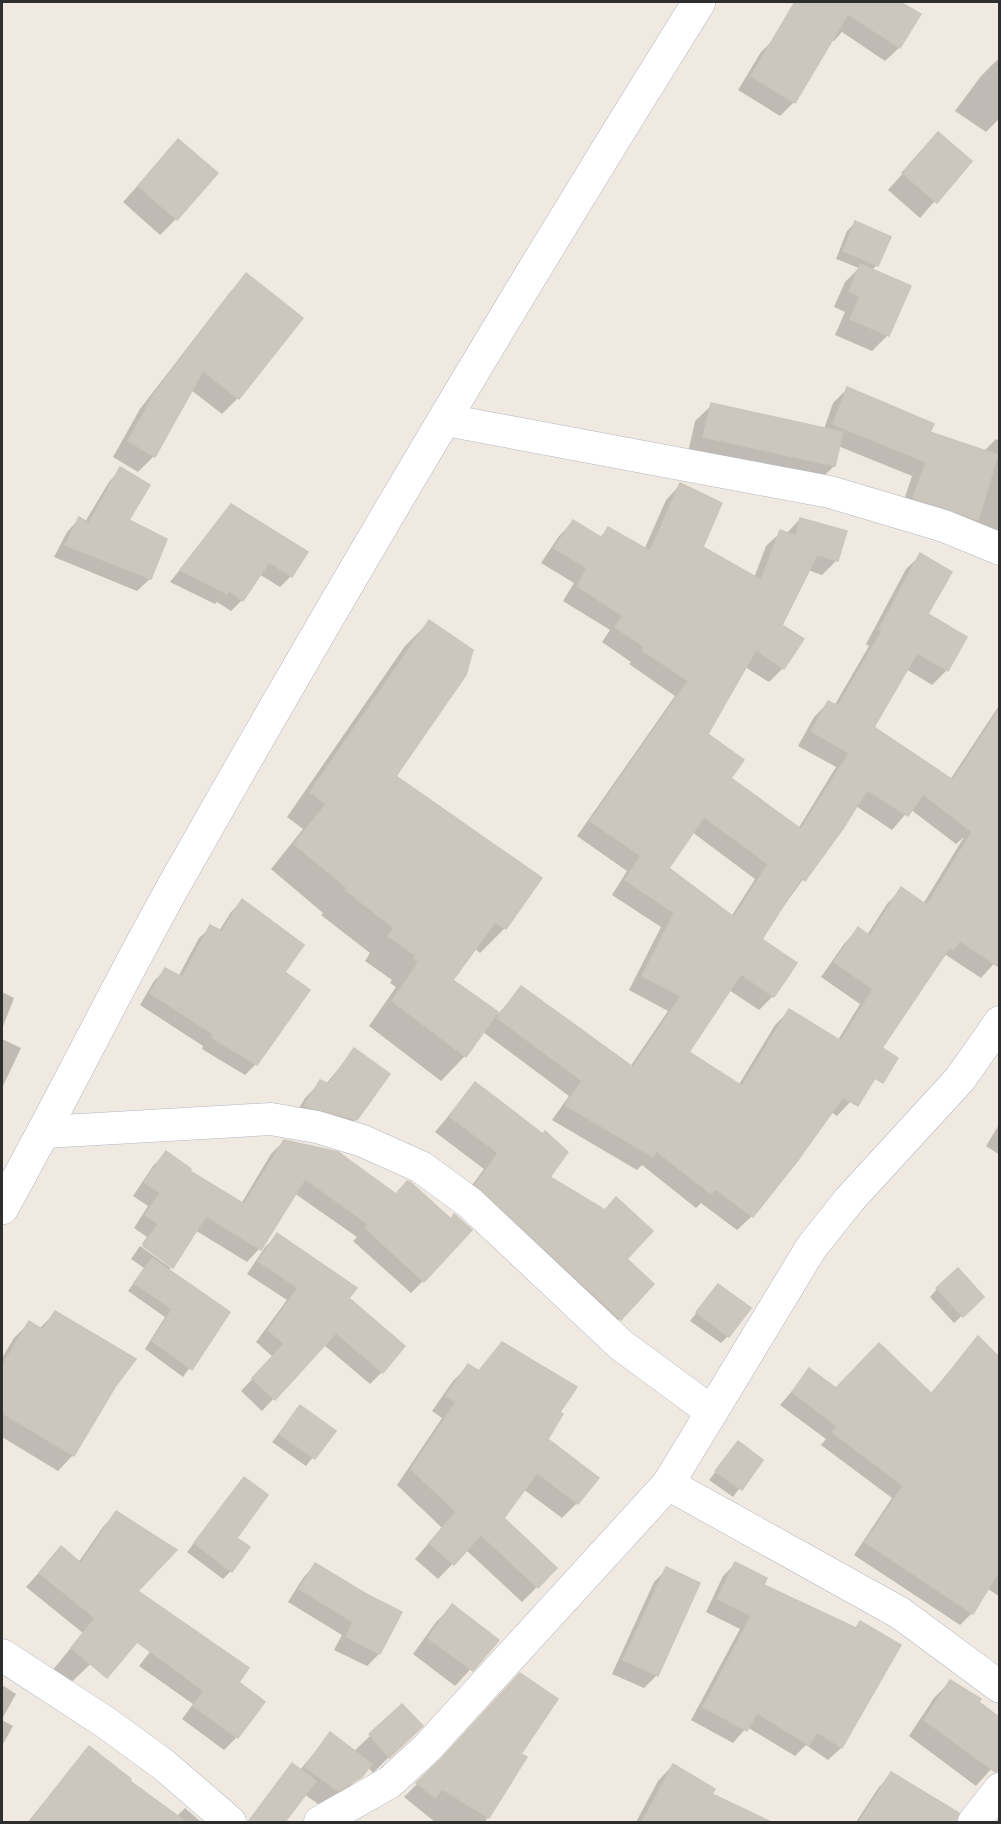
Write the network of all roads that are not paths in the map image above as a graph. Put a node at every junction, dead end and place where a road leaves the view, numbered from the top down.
1 (699, 2) edge
2 (446, 420) junction
3 (999, 549) edge
4 (999, 1022) edge
5 (45, 1132) junction
6 (2, 1208) edge
7 (712, 1412) junction
8 (668, 1484) junction
9 (2, 1656) edge
10 (999, 1687) edge
11 (999, 1789) edge
12 (231, 1822) edge
13 (320, 1822) edge
14 (974, 1822) edge

1 - 2 main road
2 - 3 street
2 - 5 main road
4 - 7 street
5 - 6 main road
5 - 7 street
7 - 8 street
8 - 10 street
8 - 13 street
9 - 12 street
11 - 14 street

